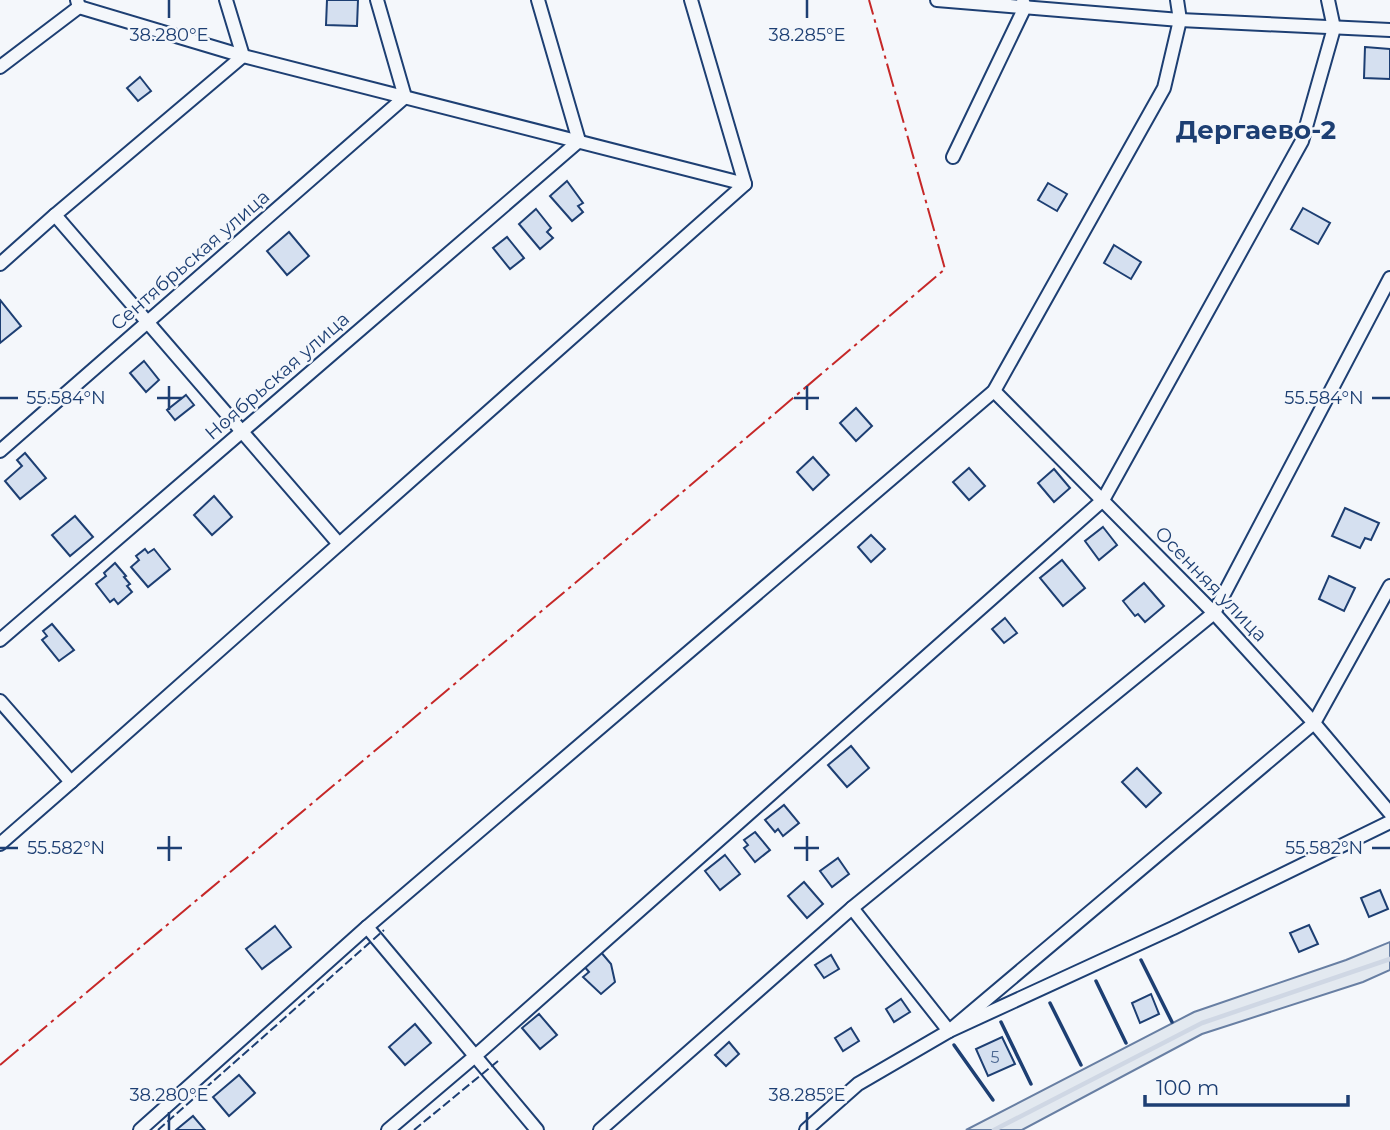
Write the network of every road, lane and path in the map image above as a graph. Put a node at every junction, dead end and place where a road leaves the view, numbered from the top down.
1 (226, 0) edge
2 (377, 0) edge
3 (538, 0) edge
4 (691, 0) edge
5 (937, 0) edge
6 (1177, 0) edge
7 (1328, 0) edge
8 (78, 4) edge
9 (1024, 4) edge
10 (1180, 20) junction
11 (1334, 28) junction
12 (1390, 30) edge
13 (243, 56) junction
14 (0, 67) edge
15 (405, 97) junction
16 (579, 141) junction
17 (953, 157) dead end
18 (745, 184) junction
19 (55, 215) junction
20 (0, 264) edge
21 (1390, 278) edge
22 (148, 322) junction
23 (994, 391) junction
24 (242, 432) junction
25 (0, 451) edge
26 (1103, 500) junction
27 (339, 544) junction
28 (1390, 586) edge
29 (1214, 613) junction
30 (0, 640) edge
31 (0, 701) edge
32 (1314, 723) junction
33 (71, 782) junction
34 (1390, 813) edge
35 (1390, 822) edge
36 (0, 844) edge
37 (852, 908) junction
38 (367, 927) junction
39 (948, 1031) junction
40 (474, 1057) junction
41 (140, 1130) edge
42 (388, 1130) edge
43 (537, 1130) edge
44 (600, 1130) edge
45 (806, 1130) edge

1 - 13 street
2 - 15 street
3 - 16 street
4 - 18 street
5 - 9 street
6 - 10 street
7 - 11 street
8 - 13 street
8 - 14 street
9 - 10 street
9 - 17 street
10 - 11 street
10 - 23 street
11 - 12 street
11 - 26 street
13 - 15 street
13 - 19 street
15 - 16 street
15 - 22 street, Сентябрьская улица
16 - 18 street
16 - 24 street, Ноябрьская улица
18 - 27 street
19 - 20 street
19 - 22 street
21 - 29 street
22 - 24 street
22 - 25 street, Сентябрьская улица
23 - 26 street, Осенняя улица
23 - 38 street
24 - 27 street
24 - 30 street, Ноябрьская улица
26 - 29 street, Осенняя улица
26 - 40 street
27 - 33 street
28 - 32 street
29 - 32 street, Осенняя улица
29 - 37 street
31 - 33 street
32 - 34 street, Осенняя улица
32 - 39 street
33 - 36 street
35 - 39 street
37 - 39 street
37 - 44 street
38 - 40 street
38 - 41 street
39 - 45 street
40 - 42 street
40 - 43 street

